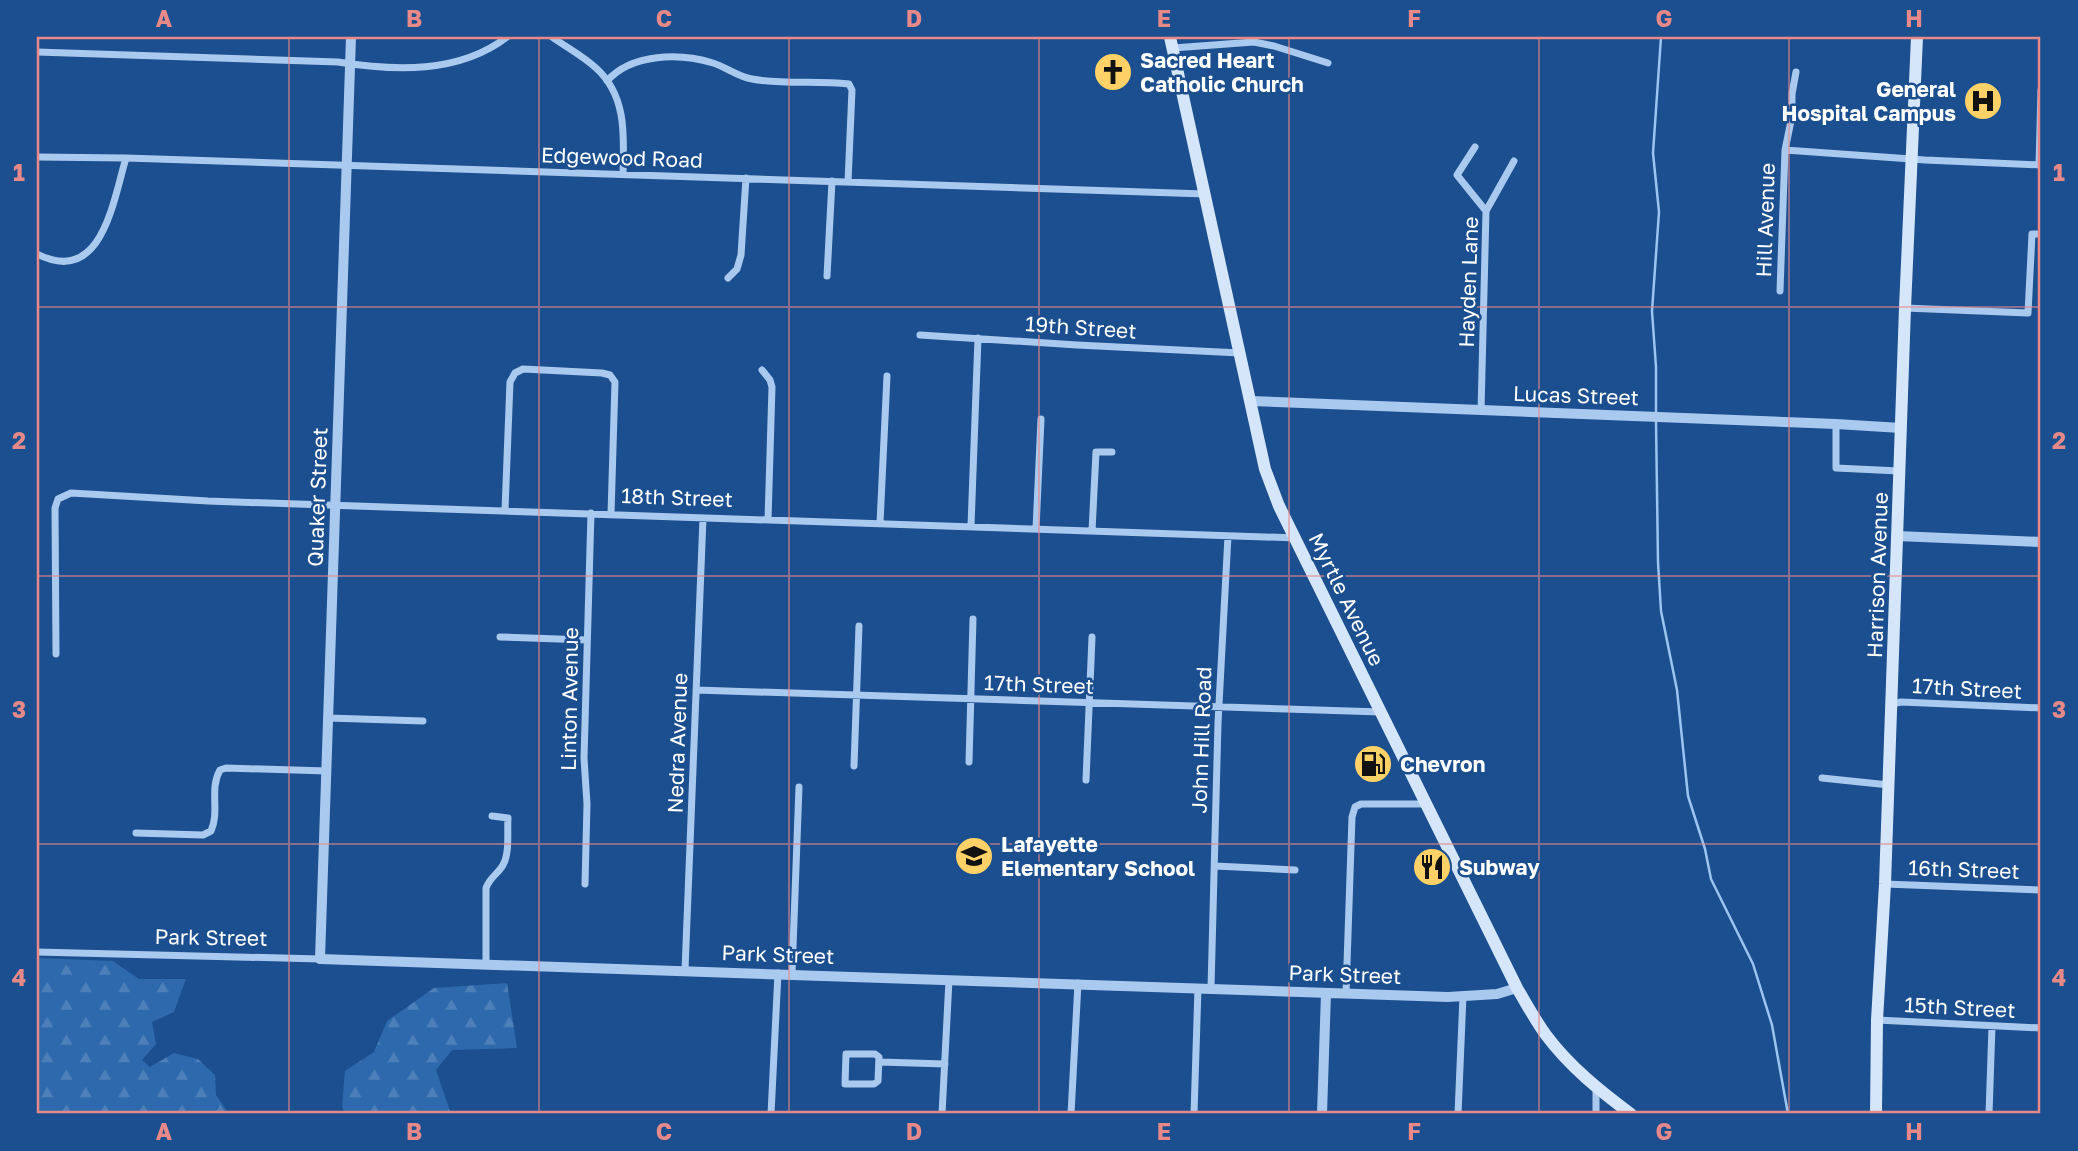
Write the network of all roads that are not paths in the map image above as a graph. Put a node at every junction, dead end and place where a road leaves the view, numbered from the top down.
1 (351, 37) edge
2 (507, 37) edge
3 (552, 37) edge
4 (1917, 37) edge
5 (1171, 43) edge
6 (37, 52) edge
7 (1328, 63) dead end
8 (350, 64) junction
9 (1796, 72) dead end
10 (607, 80) junction
11 (2041, 90) edge
12 (1475, 147) dead end
13 (1785, 150) junction
14 (37, 157) edge
15 (125, 158) junction
16 (1911, 159) junction
17 (1514, 161) dead end
18 (347, 165) junction
19 (2040, 165) edge
20 (623, 174) junction
21 (746, 178) junction
22 (832, 181) junction
23 (848, 182) junction
24 (1205, 194) junction
25 (1486, 211) junction
26 (2041, 234) edge
27 (37, 254) edge
28 (827, 276) dead end
29 (728, 278) dead end
30 (1780, 291) dead end
31 (1905, 309) junction
32 (920, 335) dead end
33 (978, 338) junction
34 (1240, 353) junction
35 (762, 370) dead end
36 (887, 376) dead end
37 (1250, 401) junction
38 (1481, 411) junction
39 (1041, 419) dead end
40 (1836, 424) junction
41 (1901, 428) junction
42 (1112, 452) dead end
43 (1899, 471) junction
44 (336, 505) junction
45 (505, 510) junction
46 (591, 513) junction
47 (611, 514) junction
48 (703, 518) junction
49 (768, 520) junction
50 (880, 523) junction
51 (971, 526) junction
52 (1036, 529) junction
53 (1092, 531) junction
54 (1228, 536) junction
55 (1897, 536) junction
56 (1296, 538) junction
57 (2041, 542) edge
58 (973, 619) dead end
59 (859, 626) dead end
60 (500, 637) dead end
61 (1092, 637) dead end
62 (587, 640) junction
63 (56, 654) dead end
64 (696, 690) junction
65 (857, 696) junction
66 (971, 699) junction
67 (1089, 703) junction
68 (1892, 704) junction
69 (1219, 707) junction
70 (2041, 708) edge
71 (1381, 712) junction
72 (328, 718) junction
73 (423, 721) dead end
74 (969, 762) dead end
75 (854, 766) dead end
76 (327, 771) junction
77 (1822, 778) dead end
78 (1086, 780) dead end
79 (1889, 785) junction
80 (799, 787) dead end
81 (1426, 804) junction
82 (492, 817) dead end
83 (136, 833) dead end
84 (1214, 866) junction
85 (1295, 870) dead end
86 (585, 884) dead end
87 (1885, 884) junction
88 (2041, 890) edge
89 (37, 952) edge
90 (320, 958) junction
91 (486, 964) junction
92 (685, 970) junction
93 (778, 973) junction
94 (792, 974) junction
95 (949, 980) junction
96 (1078, 984) junction
97 (1198, 988) junction
98 (1211, 988) junction
99 (1517, 988) junction
100 (1326, 993) junction
101 (1346, 993) junction
102 (1463, 996) junction
103 (1877, 1020) junction
104 (1992, 1026) junction
105 (2041, 1028) edge
106 (880, 1062) junction
107 (944, 1064) junction
108 (1596, 1088) junction
109 (771, 1114) edge
110 (942, 1114) edge
111 (1072, 1114) edge
112 (1194, 1114) edge
113 (1322, 1114) edge
114 (1458, 1114) edge
115 (1596, 1114) edge
116 (1631, 1114) edge
117 (1875, 1114) edge
118 (1989, 1114) edge

1 - 8 street, Quaker Street
2 - 8 street
3 - 10 street
4 - 16 main road, Harrison Avenue
5 - 7 street
5 - 24 main road, Myrtle Avenue
6 - 8 street
8 - 18 street, Quaker Street
9 - 13 street, Hill Avenue
10 - 20 street
10 - 23 street
11 - 19 street
12 - 25 street
13 - 16 street
13 - 30 street, Hill Avenue
14 - 15 street, Edgewood Road
15 - 18 street, Edgewood Road
15 - 27 street
16 - 19 street
16 - 31 main road, Harrison Avenue
17 - 25 street, Hayden Lane
18 - 20 street, Edgewood Road
18 - 44 street, Quaker Street
20 - 21 street, Edgewood Road
21 - 22 street, Edgewood Road
21 - 29 street
22 - 23 street, Edgewood Road
22 - 28 street
23 - 24 street, Edgewood Road
24 - 34 main road, Myrtle Avenue
25 - 38 street, Hayden Lane
26 - 31 street
31 - 41 main road, Harrison Avenue
32 - 33 street, 19th Street
33 - 34 street, 19th Street
33 - 51 street
34 - 37 main road, Myrtle Avenue
35 - 49 street
36 - 50 street
37 - 38 street, Lucas Street
37 - 56 main road, Myrtle Avenue
38 - 40 street, Lucas Street
39 - 52 street
40 - 41 street, Lucas Street
40 - 43 street
41 - 43 main road, Harrison Avenue
42 - 53 street
43 - 55 main road, Harrison Avenue
44 - 45 street, 18th Street
44 - 63 street, 18th Street
44 - 72 street, Quaker Street
45 - 46 street, 18th Street
45 - 47 street
46 - 47 street, 18th Street
46 - 62 street, Linton Avenue
47 - 48 street, 18th Street
48 - 49 street, 18th Street
48 - 64 street, Nedra Avenue
49 - 50 street, 18th Street
50 - 51 street, 18th Street
51 - 52 street, 18th Street
52 - 53 street, 18th Street
53 - 54 street, 18th Street
54 - 56 street, 18th Street
54 - 69 street, John Hill Road
55 - 57 street
55 - 68 main road, Harrison Avenue
56 - 71 main road, Myrtle Avenue
58 - 66 street
59 - 65 street
60 - 62 street
61 - 67 street
62 - 86 street, Linton Avenue
64 - 65 street, 17th Street
64 - 92 street, Nedra Avenue
65 - 66 street, 17th Street
65 - 75 street
66 - 67 street, 17th Street
66 - 74 street
67 - 69 street, 17th Street
67 - 78 street
68 - 70 street, 17th Street
68 - 79 main road, Harrison Avenue
69 - 71 street, 17th Street
69 - 84 street, John Hill Road
71 - 81 main road, Myrtle Avenue
72 - 73 street
72 - 76 street, Quaker Street
76 - 83 street
76 - 90 street, Quaker Street
77 - 79 street
79 - 87 main road, Harrison Avenue
80 - 94 street
81 - 99 main road, Myrtle Avenue
81 - 101 street
82 - 91 street
84 - 85 street
84 - 98 street, John Hill Road
87 - 88 street, 16th Street
87 - 103 main road, Harrison Avenue
89 - 90 street, Park Street
90 - 91 street, Park Street
91 - 92 street, Park Street
92 - 93 street, Park Street
93 - 94 street, Park Street
93 - 109 street
94 - 95 street, Park Street
95 - 96 street, Park Street
95 - 107 street
96 - 97 street, Park Street
96 - 111 street
97 - 98 street, Park Street
97 - 112 street
98 - 100 street, Park Street
99 - 102 street, Park Street
99 - 108 main road, Myrtle Avenue
100 - 101 street, Park Street
100 - 113 street
101 - 102 street, Park Street
102 - 114 street
103 - 104 street, 15th Street
103 - 117 main road, Harrison Avenue
104 - 105 street, 15th Street
104 - 118 street
106 - 106 street
106 - 107 street
107 - 110 street
108 - 115 street
108 - 116 main road, Myrtle Avenue

